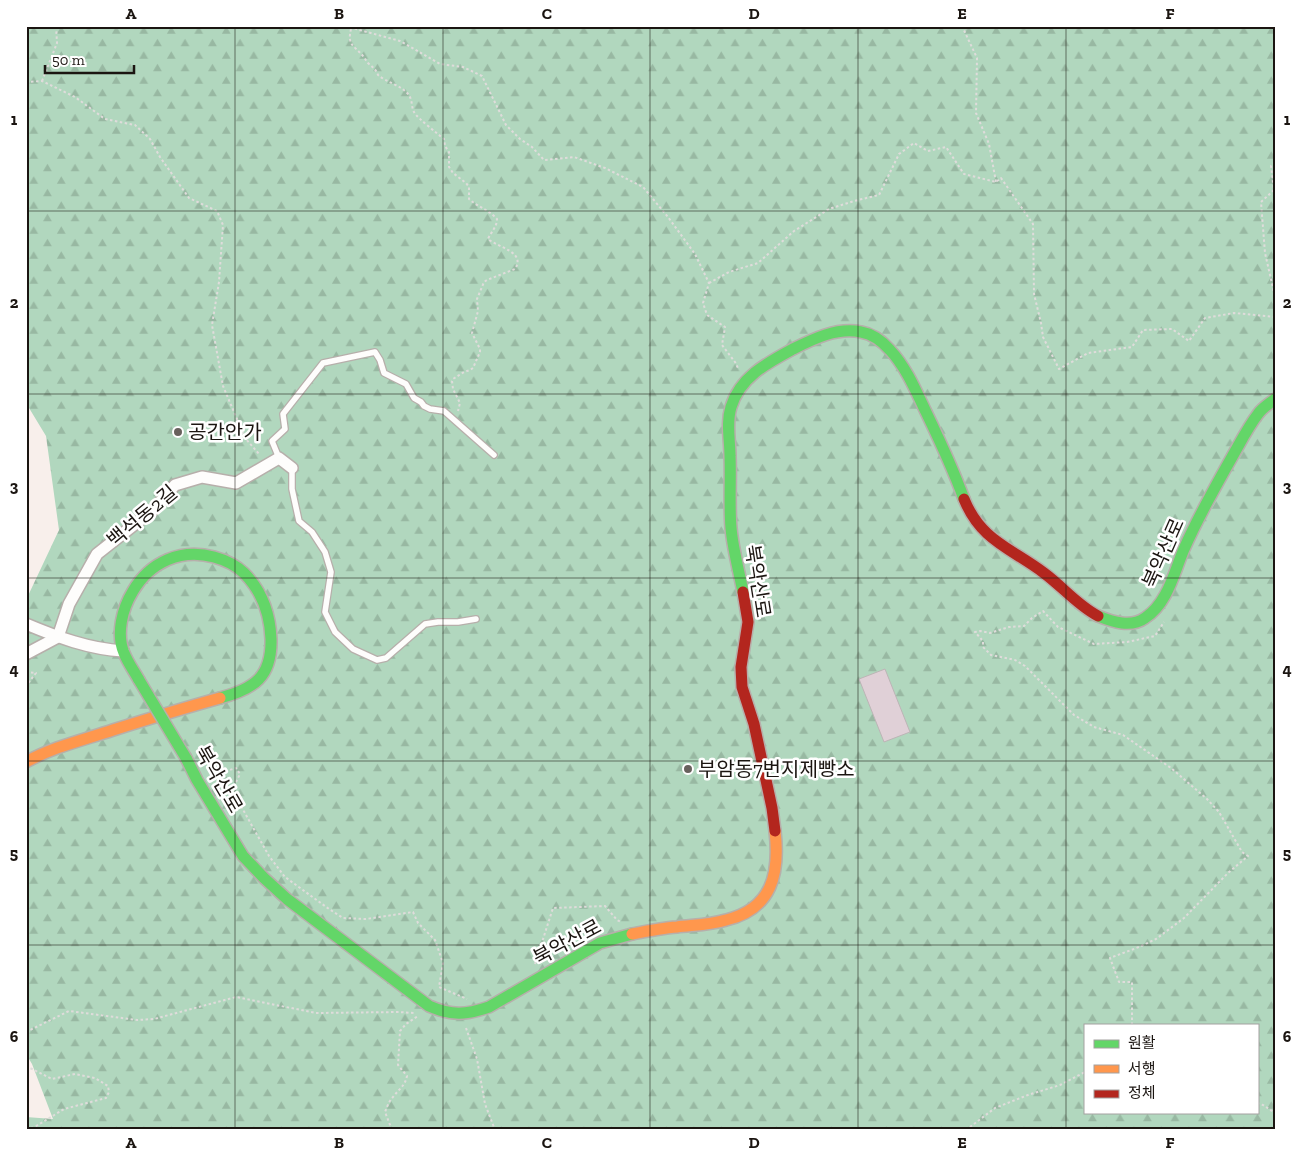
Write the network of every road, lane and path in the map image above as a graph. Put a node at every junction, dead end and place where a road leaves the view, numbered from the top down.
1 (56, 26) edge
2 (345, 26) edge
3 (962, 26) edge
4 (1275, 26) edge
5 (351, 28) junction
6 (1275, 30) edge
7 (42, 81) junction
8 (26, 82) edge
9 (1275, 162) edge
10 (996, 182) junction
11 (709, 283) junction
12 (1275, 302) edge
13 (1275, 317) edge
14 (744, 382) junction
15 (1275, 399) edge
16 (454, 420) junction
17 (494, 455) dead end
18 (274, 461) junction
19 (292, 468) joint
20 (1167, 617) dead end
21 (476, 619) dead end
22 (26, 624) edge
23 (58, 637) junction
24 (123, 651) junction
25 (26, 654) edge
26 (26, 672) edge
27 (26, 686) edge
28 (26, 762) edge
29 (224, 772) dead end
30 (625, 923) dead end
31 (529, 984) junction
32 (470, 1000) dead end
33 (1132, 1024) edge
34 (459, 1027) dead end
35 (26, 1032) edge
36 (26, 1066) edge
37 (1084, 1073) edge
38 (1258, 1103) edge
39 (1275, 1113) edge
40 (26, 1126) edge
41 (392, 1130) edge
42 (495, 1130) edge
43 (966, 1130) edge

1 - 7 path
2 - 5 path
3 - 10 path
4 - 6 path
5 - 11 path
5 - 16 path
7 - 8 path
7 - 18 path
9 - 12 path
10 - 11 path
10 - 13 path
11 - 14 path
14 - 15 street, 북악산로
14 - 31 street, 북악산로
16 - 17 lane
16 - 18 lane
18 - 19 street
18 - 23 street, 백석동2길
19 - 21 lane
20 - 33 path
22 - 23 street
23 - 24 street
23 - 25 street
24 - 28 street, 북악산로
24 - 31 street, 북악산로, bridge
26 - 27 path
29 - 32 path
30 - 31 path
34 - 42 path
35 - 41 path
36 - 40 path
37 - 43 path
38 - 39 path

